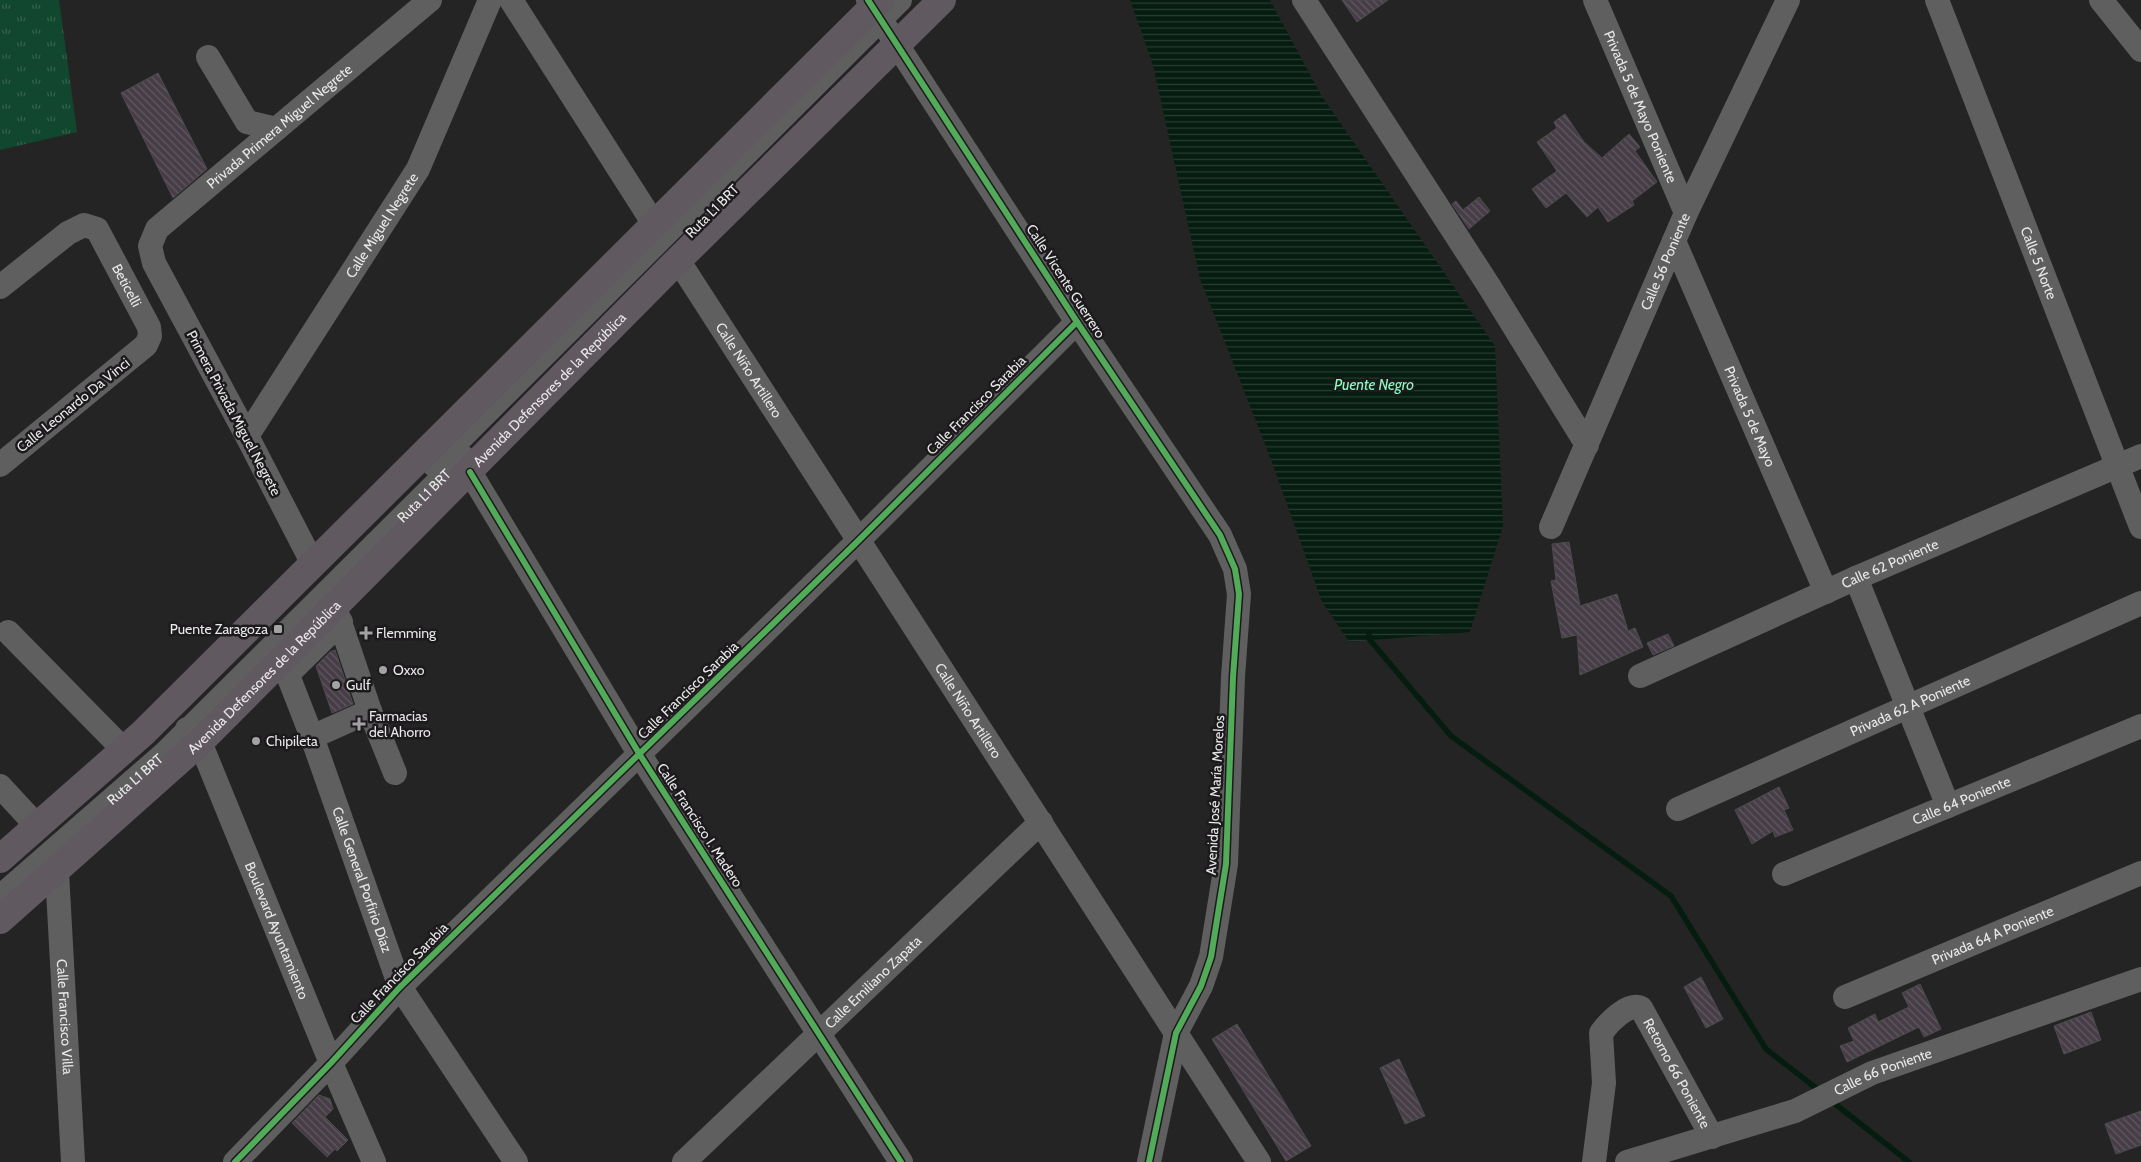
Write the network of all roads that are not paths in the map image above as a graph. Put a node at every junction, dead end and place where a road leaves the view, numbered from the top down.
1 (430, 0) edge
2 (490, 0) edge
3 (511, 0) edge
4 (900, 0) edge
5 (924, 0) edge
6 (942, 0) edge
7 (1304, 0) edge
8 (1595, 0) edge
9 (1788, 0) edge
10 (1937, 0) edge
11 (2101, 0) edge
12 (882, 17) edge
13 (2141, 50) edge
14 (208, 57) dead end
15 (276, 130) junction
16 (1686, 213) junction
17 (654, 224) junction
18 (1674, 241) junction
19 (678, 260) junction
20 (154, 263) joint
21 (0, 286) edge
22 (1077, 322) junction
23 (146, 345) joint
24 (247, 436) junction
25 (1587, 445) junction
26 (2141, 456) edge
27 (0, 465) edge
28 (2117, 467) junction
29 (470, 472) junction
30 (1551, 527) dead end
31 (2141, 527) edge
32 (860, 540) junction
33 (313, 564) junction
34 (1235, 569) joint
35 (1856, 578) junction
36 (1826, 592) junction
37 (2141, 603) edge
38 (338, 614) junction
39 (8, 632) dead end
40 (291, 661) junction
41 (1640, 676) dead end
42 (1907, 706) junction
43 (370, 711) junction
44 (184, 725) junction
45 (2141, 726) edge
46 (319, 734) junction
47 (124, 750) junction
48 (640, 755) junction
49 (395, 773) dead end
50 (0, 786) edge
51 (1948, 806) junction
52 (1678, 809) dead end
53 (1041, 822) junction
54 (37, 826) junction
55 (0, 859) edge
56 (57, 872) junction
57 (2141, 873) edge
58 (1784, 874) dead end
59 (0, 877) edge
60 (0, 897) edge
61 (0, 920) edge
62 (2141, 979) edge
63 (400, 987) junction
64 (1845, 998) dead end
65 (1176, 1033) junction
66 (819, 1034) junction
67 (331, 1063) junction
68 (1712, 1137) junction
69 (1671, 1156) edge
70 (73, 1162) edge
71 (235, 1162) edge
72 (374, 1162) edge
73 (516, 1162) edge
74 (684, 1162) edge
75 (901, 1162) edge
76 (1150, 1162) edge
77 (1259, 1162) edge
78 (1594, 1162) edge
79 (1627, 1162) edge

1 - 15 street, Privada Primera Miguel Negrete
2 - 24 street, Calle Miguel Negrete
3 - 17 street
4 - 12 street, Ruta L1 BRT
5 - 12 street, Ruta L1 BRT
6 - 12 main road, Avenida Defensores de la República
7 - 25 street
8 - 16 street, Privada 5 de Mayo Poniente
9 - 16 street, Calle 56 Poniente
10 - 28 street, Calle 5 Norte
11 - 13 street
12 - 17 main road, Avenida Defensores de la República
12 - 19 main road, Avenida Defensores de la República
12 - 22 street, Calle Vicente Guerrero
12 - 44 street, Ruta L1 BRT
14 - 15 street
15 - 20 street, Privada Primera Miguel Negrete
16 - 18 street, Calle 56 Poniente
17 - 33 main road, Avenida Defensores de la República
18 - 25 street, Calle 56 Poniente
18 - 36 street, Privada 5 de Mayo
19 - 29 main road, Avenida Defensores de la República
19 - 32 street, Calle Niño Artillero
20 - 24 street, Primera Privada Miguel Negrete
21 - 23 street, Beticelli
22 - 32 street, Calle Francisco Sarabia
22 - 34 street, Calle Vicente Guerrero
23 - 27 street, Calle Leonardo Da Vinci
24 - 33 street, Primera Privada Miguel Negrete
25 - 30 street, Calle 56 Poniente
26 - 28 street, Calle 62 Poniente
28 - 31 street, Calle 5 Norte
28 - 35 street, Calle 62 Poniente
29 - 38 main road, Avenida Defensores de la República
29 - 48 street, Calle Francisco I. Madero
32 - 48 street, Calle Francisco Sarabia
32 - 53 street, Calle Niño Artillero
33 - 44 main road, Avenida Defensores de la República
34 - 65 street, Avenida José María Morelos
35 - 36 street, Calle 62 Poniente
35 - 42 street
36 - 41 street, Calle 62 Poniente
37 - 42 street, Privada 62 A Poniente
38 - 40 main road, Avenida Defensores de la República
38 - 43 street
39 - 47 street
40 - 44 main road, Avenida Defensores de la República
40 - 46 street, Calle General Porfirio Díaz
42 - 51 street
42 - 52 street, Privada 62 A Poniente
43 - 46 street
43 - 49 street
44 - 47 main road, Avenida Defensores de la República
44 - 56 main road, Avenida Defensores de la República
44 - 59 street, Ruta L1 BRT
44 - 60 street, Ruta L1 BRT
44 - 67 street, Boulevard Ayuntamiento
45 - 51 street, Calle 64 Poniente
46 - 63 street, Calle General Porfirio Díaz
47 - 54 main road, Avenida Defensores de la República
48 - 63 street, Calle Francisco Sarabia
48 - 66 street, Calle Francisco I. Madero
50 - 54 street
51 - 58 street, Calle 64 Poniente
53 - 65 street, Calle Niño Artillero
53 - 66 street, Calle Emiliano Zapata
54 - 55 main road, Avenida Defensores de la República
56 - 61 main road, Avenida Defensores de la República
56 - 70 street, Calle Francisco Villa
57 - 64 street, Privada 64 A Poniente
62 - 68 street, Calle 66 Poniente
63 - 67 street, Calle Francisco Sarabia
63 - 73 street, Calle General Porfirio Díaz
65 - 76 street, Avenida José María Morelos
65 - 77 street, Calle Niño Artillero
66 - 74 street, Calle Emiliano Zapata
66 - 75 street, Calle Francisco I. Madero
67 - 71 street, Calle Francisco Sarabia
67 - 72 street, Boulevard Ayuntamiento
68 - 69 street, Calle 66 Poniente
68 - 78 street, Retorno 66 Poniente
69 - 79 street, Calle 66 Poniente

